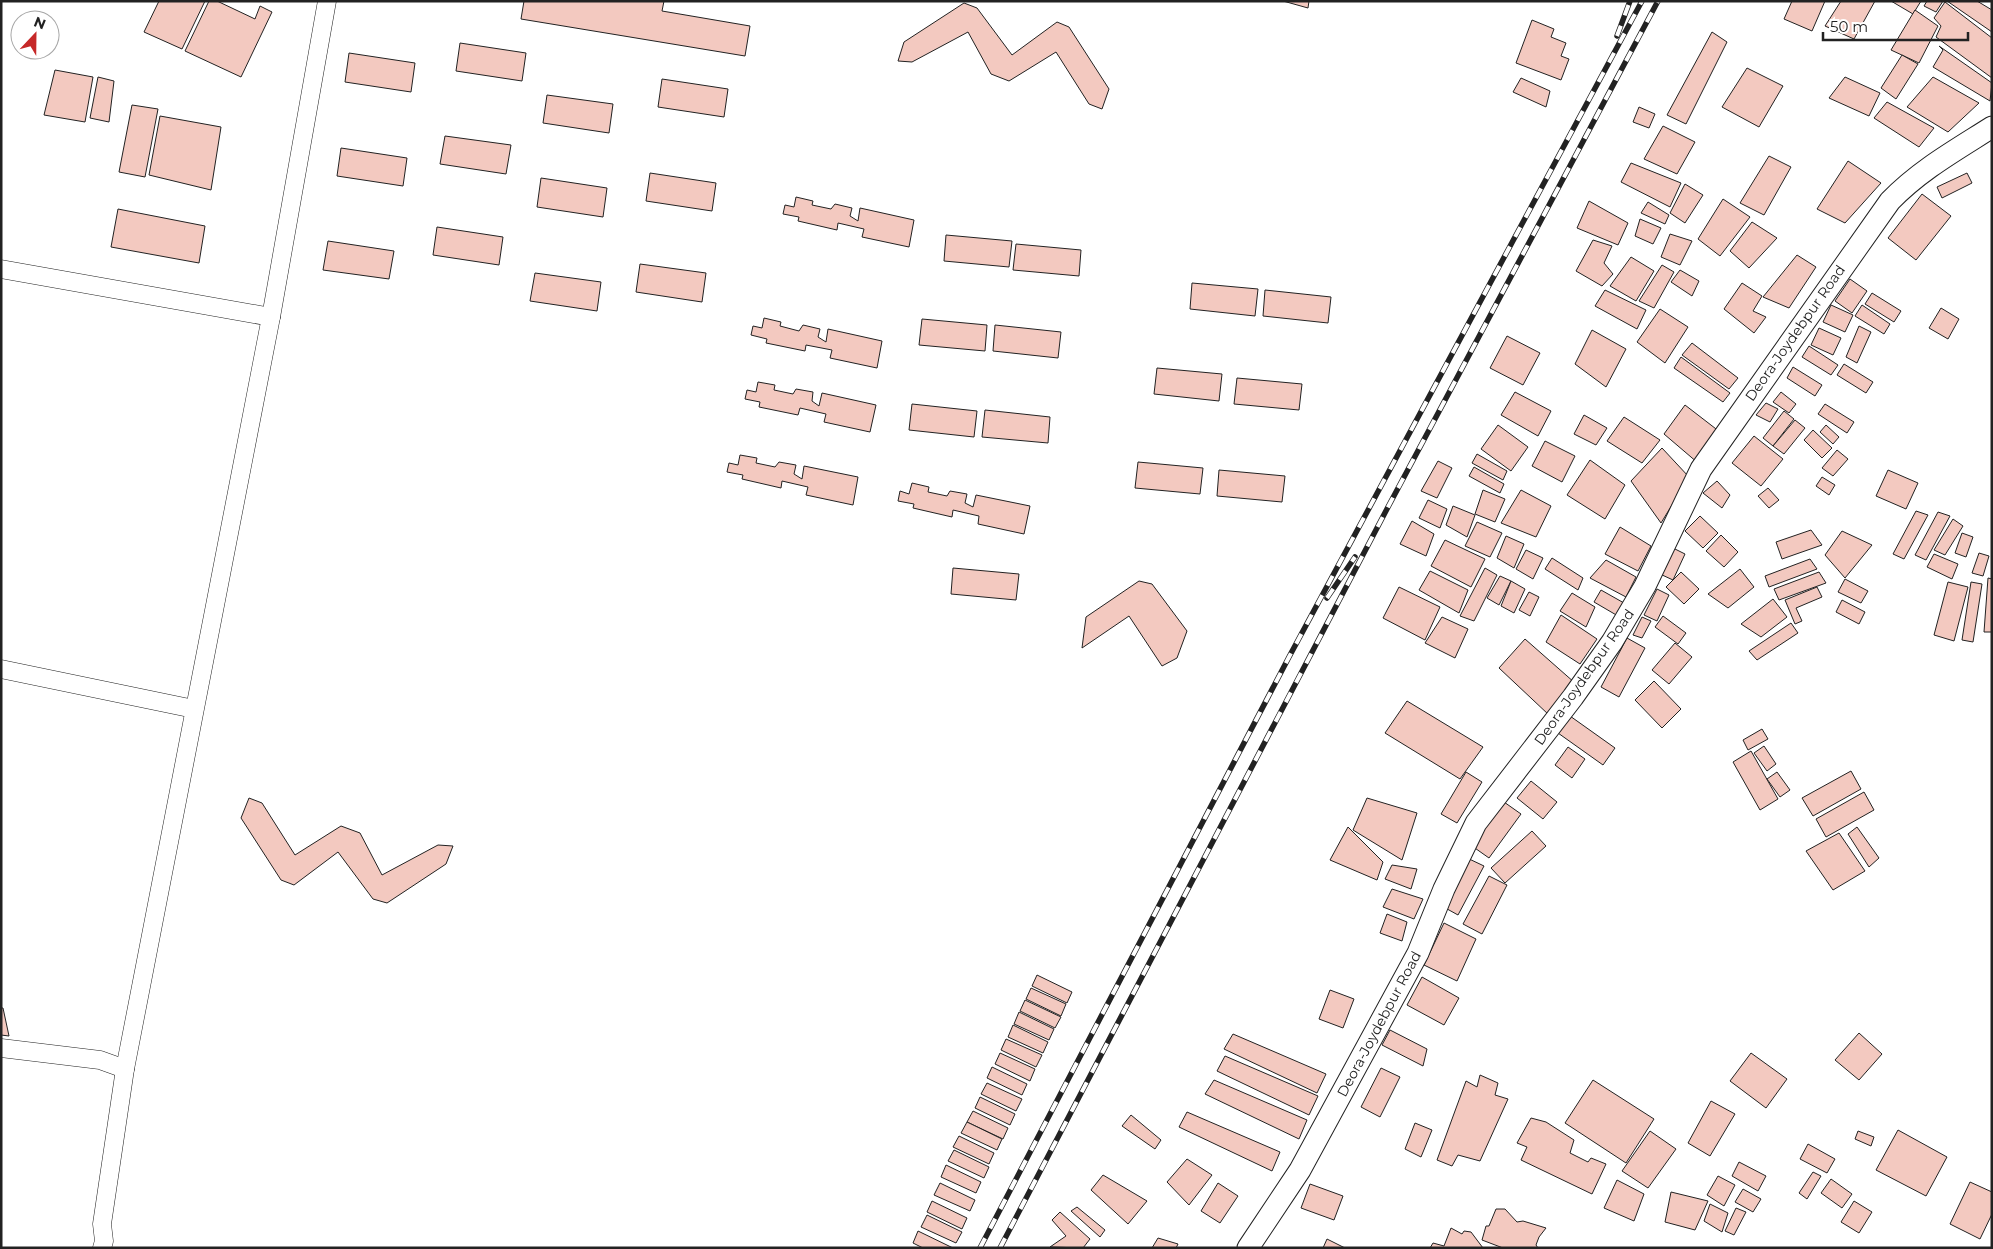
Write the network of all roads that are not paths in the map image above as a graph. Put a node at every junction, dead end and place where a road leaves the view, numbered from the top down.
1 (327, 1) edge
2 (1992, 127) edge
3 (1, 269) edge
4 (271, 317) junction
5 (1, 669) edge
6 (194, 709) junction
7 (1, 1048) edge
8 (126, 1068) junction
9 (102, 1248) edge
10 (1248, 1248) edge

1 - 4 street
2 - 10 street, Deora-Joydebpur Road
3 - 4 street
4 - 6 street
5 - 6 street
6 - 8 street
7 - 8 street
8 - 9 street

